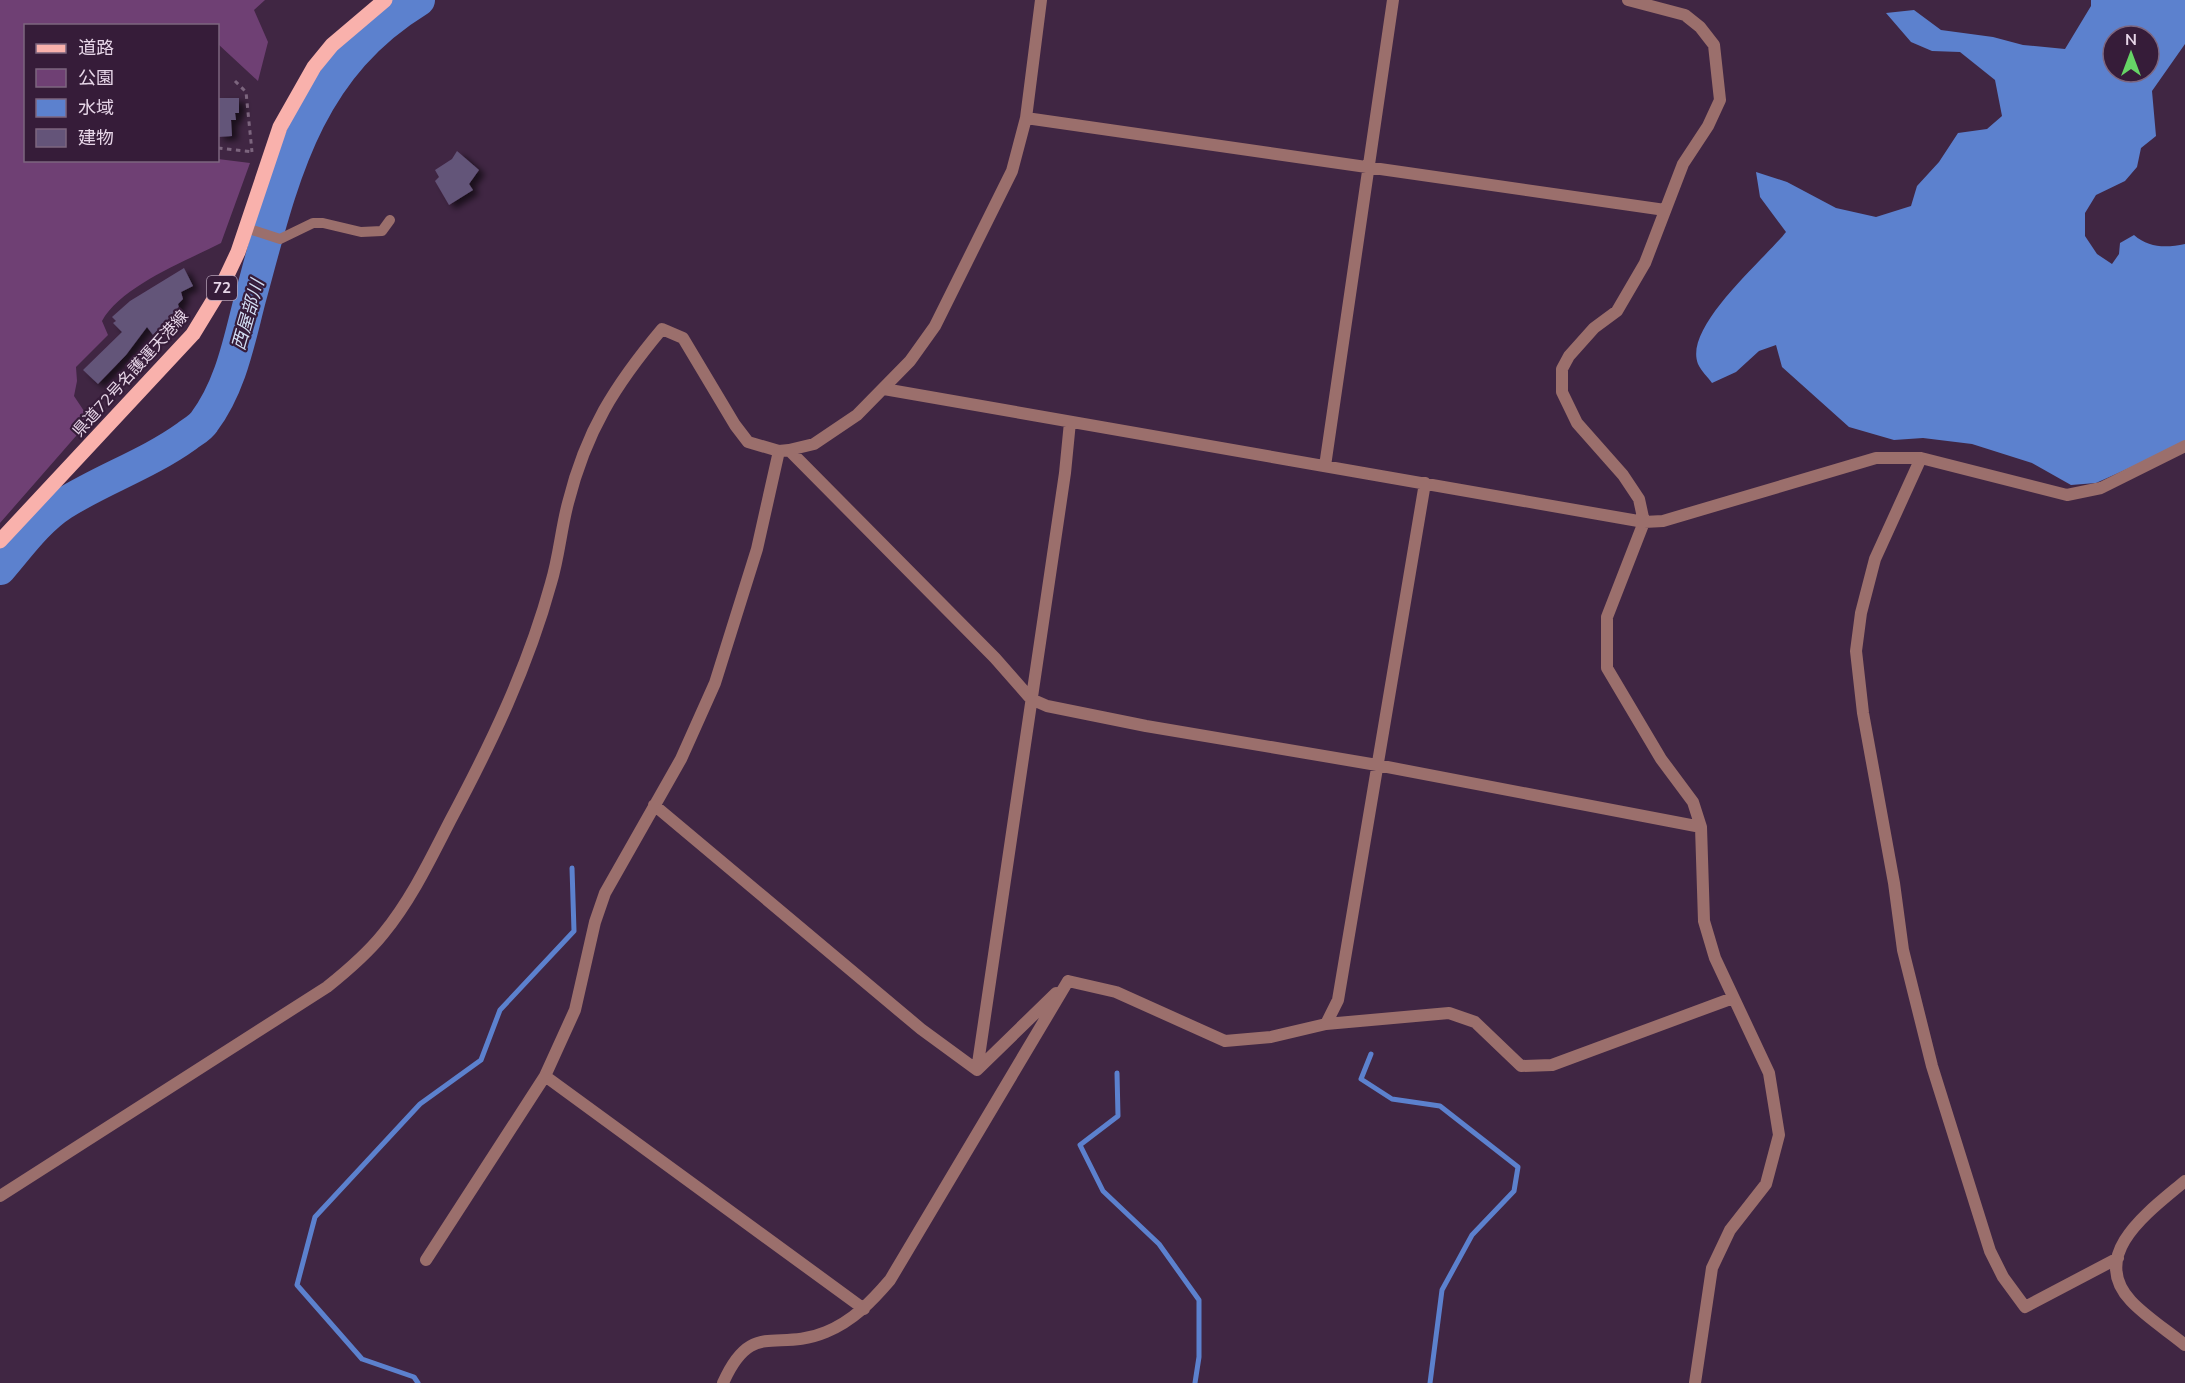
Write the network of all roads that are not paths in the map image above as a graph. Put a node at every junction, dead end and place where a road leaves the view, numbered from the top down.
1 (384, 0) edge
2 (1041, 0) edge
3 (1393, 0) edge
4 (1628, 0) edge
5 (1026, 118) junction
6 (1369, 167) junction
7 (1665, 210) junction
8 (390, 220) dead end
9 (250, 230) junction
10 (884, 389) junction
11 (1070, 422) junction
12 (2185, 446) edge
13 (784, 451) junction
14 (1921, 458) junction
15 (1324, 466) junction
16 (1425, 483) junction
17 (1644, 522) junction
18 (0, 541) edge
19 (1031, 699) junction
20 (1377, 765) junction
21 (654, 805) junction
22 (1701, 826) junction
23 (1068, 981) junction
24 (1732, 998) junction
25 (1326, 1024) junction
26 (977, 1070) junction
27 (545, 1076) junction
28 (2185, 1182) edge
29 (0, 1196) edge
30 (2118, 1258) junction
31 (426, 1260) dead end
32 (864, 1309) junction
33 (2185, 1345) edge
34 (723, 1383) edge
35 (1695, 1383) edge

1 - 9 main road, 県道72号名護運天港線 / 72
2 - 5 street
3 - 6 street
4 - 7 street
5 - 6 street
5 - 10 street
6 - 7 street
6 - 15 street
7 - 17 street
8 - 9 lane
9 - 18 main road, 県道72号名護運天港線 / 72
10 - 11 street
10 - 13 street
11 - 15 street
11 - 19 street
12 - 14 street
13 - 19 street
13 - 21 street
13 - 29 street
14 - 17 street
14 - 30 street
15 - 16 street
16 - 17 street
16 - 20 street
17 - 22 street
19 - 20 street
19 - 26 street
20 - 22 street
20 - 25 street
21 - 26 street
21 - 27 street
22 - 24 street
23 - 25 street
23 - 26 street
23 - 32 street
24 - 25 street
24 - 35 street
27 - 31 street
27 - 32 street
28 - 30 street
30 - 33 street
32 - 34 street

